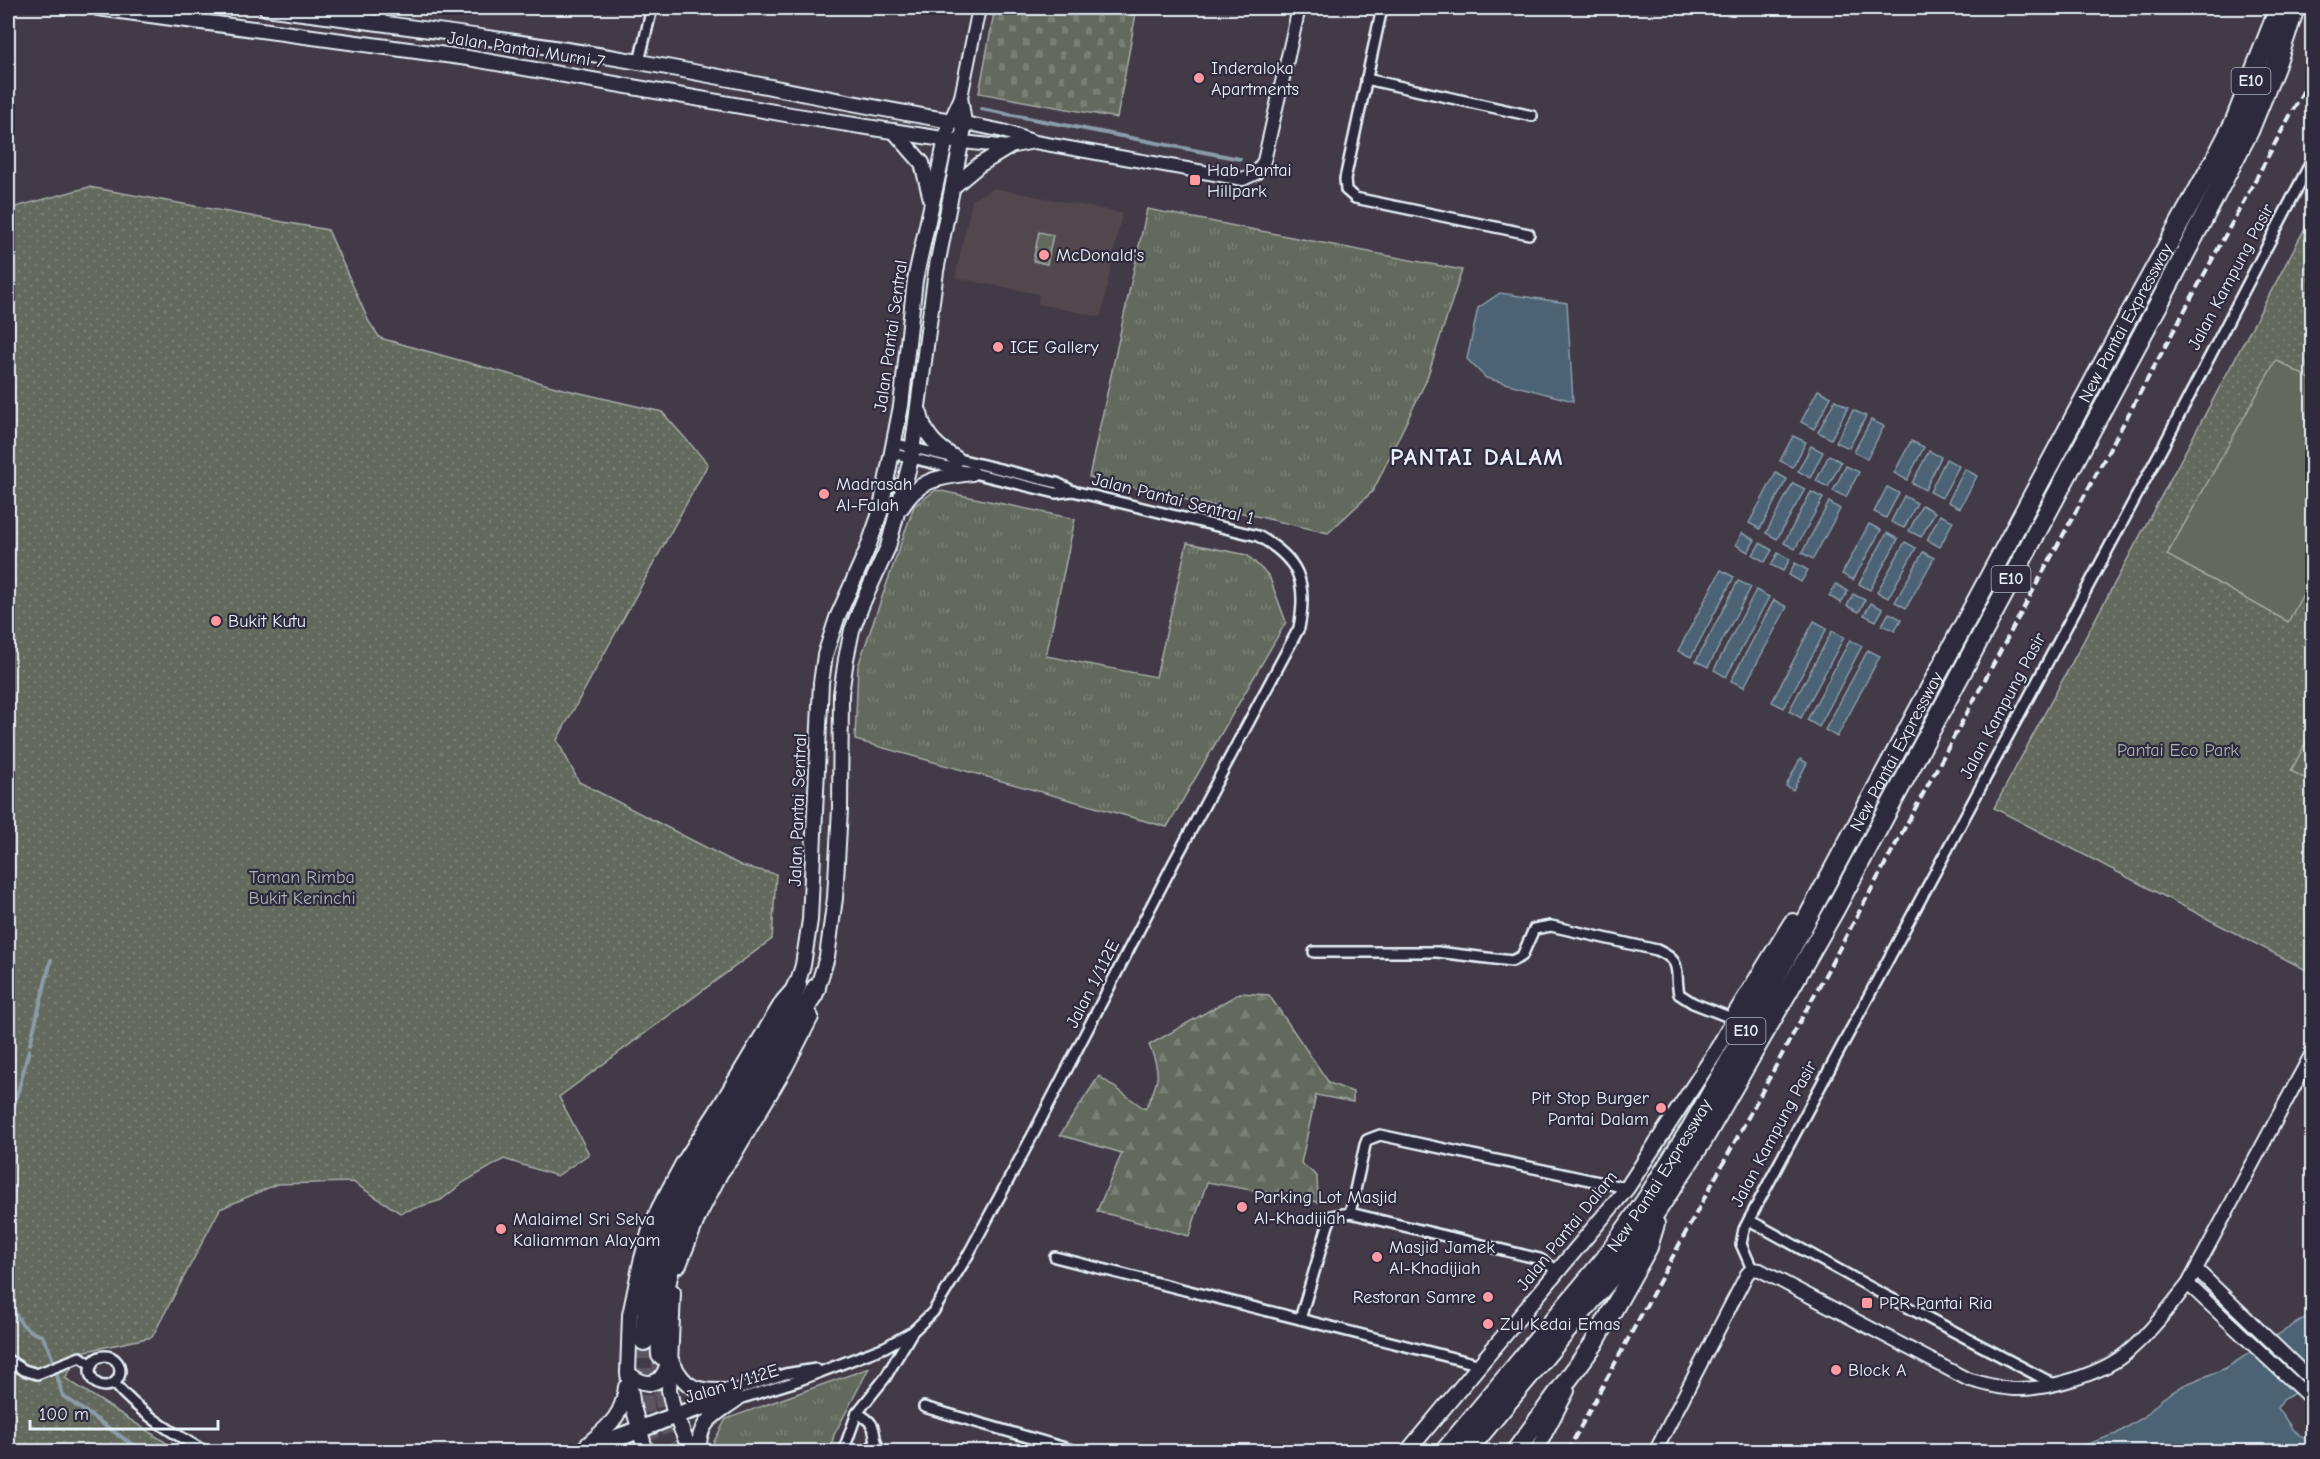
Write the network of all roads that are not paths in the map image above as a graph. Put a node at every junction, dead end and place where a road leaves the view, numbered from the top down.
1 (98, 8) edge
2 (266, 8) edge
3 (382, 8) edge
4 (652, 8) edge
5 (979, 8) edge
6 (1299, 8) edge
7 (1382, 8) edge
8 (2279, 8) edge
9 (2295, 8) edge
10 (380, 23) junction
11 (639, 62) junction
12 (1366, 79) junction
13 (961, 97) junction
14 (1532, 116) dead end
15 (950, 121) junction
16 (965, 123) junction
17 (894, 131) junction
18 (946, 140) junction
19 (963, 142) junction
20 (1035, 142) junction
21 (1009, 147) junction
22 (2313, 160) edge
23 (953, 187) junction
24 (932, 204) junction
25 (1529, 234) dead end
26 (919, 402) junction
27 (892, 448) junction
28 (912, 453) junction
29 (957, 459) junction
30 (972, 473) junction
31 (1073, 491) junction
32 (898, 514) junction
33 (1293, 561) joint
34 (825, 655) junction
35 (846, 659) junction
36 (816, 808) junction
37 (840, 809) junction
38 (1840, 858) junction
39 (1314, 952) dead end
40 (797, 985) junction
41 (816, 988) joint
42 (1734, 1019) junction
43 (2313, 1053) edge
44 (1627, 1188) junction
45 (1659, 1208) junction
46 (1350, 1213) junction
47 (1749, 1220) junction
48 (1055, 1257) dead end
49 (1752, 1269) junction
50 (2197, 1270) junction
51 (1558, 1271) junction
52 (2188, 1284) junction
53 (1300, 1319) junction
54 (912, 1332) junction
55 (644, 1341) tunnel mouth
56 (1593, 1345) junction
57 (666, 1356) junction
58 (8, 1360) edge
59 (92, 1365) junction
60 (1480, 1365) junction
61 (628, 1373) junction
62 (2313, 1381) edge
63 (114, 1383) junction
64 (2052, 1383) junction
65 (735, 1395) junction
66 (2313, 1400) edge
67 (924, 1407) dead end
68 (857, 1413) junction
69 (675, 1415) junction
70 (639, 1429) junction
71 (878, 1447) edge
72 (591, 1448) edge
73 (206, 1452) edge
74 (568, 1452) edge
75 (646, 1452) edge
76 (691, 1452) edge
77 (699, 1452) edge
78 (843, 1452) edge
79 (865, 1452) edge
80 (1079, 1452) edge
81 (1407, 1452) edge
82 (1444, 1452) edge
83 (1466, 1452) edge
84 (1515, 1452) edge
85 (1536, 1452) edge
86 (1655, 1452) edge

1 - 17 main road, Jalan Pantai Murni 7
2 - 10 main road, Jalan Pantai Murni 7
3 - 10 street
4 - 11 street
5 - 13 street
6 - 20 street
7 - 12 street
8 - 38 highway, New Pantai Expressway / E10
9 - 45 highway, New Pantai Expressway / E10
10 - 11 main road, Jalan Pantai Murni 7
11 - 15 main road, Jalan Pantai Murni 7
12 - 14 street
12 - 25 street
13 - 15 street
13 - 16 street
15 - 16 main road, Jalan Pantai Murni 7
15 - 18 main road, Jalan Pantai Sentral
16 - 19 main road, Jalan Pantai Sentral
16 - 20 street
17 - 18 main road, Jalan Pantai Murni 7
17 - 24 main road
18 - 19 main road, Jalan Pantai Murni 7
18 - 24 main road, Jalan Pantai Sentral
19 - 21 street
19 - 23 main road, Jalan Pantai Sentral
20 - 21 street
21 - 23 main road
22 - 47 street, Jalan Kampung Pasir
23 - 26 main road, Jalan Pantai Sentral
24 - 27 main road, Jalan Pantai Sentral
26 - 28 main road, Jalan Pantai Sentral
26 - 29 main road
27 - 28 street, Jalan Pantai Sentral 1
27 - 34 main road, Jalan Pantai Sentral
28 - 29 street, Jalan Pantai Sentral 1
28 - 30 street, Jalan Pantai Sentral 1
28 - 32 main road, Jalan Pantai Sentral
29 - 31 street, Jalan Pantai Sentral 1
30 - 31 street, Jalan Pantai Sentral 1
30 - 32 main road
31 - 33 street, Jalan Pantai Sentral 1
32 - 35 main road, Jalan Pantai Sentral
33 - 54 street, Jalan 1/112E
34 - 35 main road
34 - 36 main road, Jalan Pantai Sentral
35 - 37 main road, Jalan Pantai Sentral
36 - 37 main road
36 - 40 main road, Jalan Pantai Sentral
37 - 41 main road, Jalan Pantai Sentral
38 - 42 highway
38 - 82 highway, New Pantai Expressway / E10
39 - 42 street
40 - 55 highway
40 - 61 main road, Jalan Pantai Sentral
41 - 57 highway
42 - 44 main road, Jalan Pantai Dalam
43 - 50 street
44 - 46 street
44 - 51 main road, Jalan Pantai Dalam
45 - 56 highway
45 - 83 highway, New Pantai Expressway / E10
46 - 51 street
46 - 53 street
47 - 49 street, Jalan Kampung Pasir
47 - 64 street
48 - 53 street
49 - 64 street
49 - 86 street
50 - 52 street
50 - 62 street
51 - 60 main road, Jalan Pantai Dalam
52 - 64 street
52 - 66 street
53 - 60 street
54 - 65 street, Jalan 1/112E
54 - 68 street
56 - 84 highway
56 - 85 street
57 - 61 main road
57 - 65 main road
57 - 69 main road
58 - 59 street
59 - 63 street
59 - 63 street
60 - 81 main road, Jalan Pantai Dalam
61 - 70 main road, Jalan Pantai Sentral
61 - 72 main road
63 - 73 street
65 - 69 street, Jalan 1/112E
65 - 77 main road
67 - 80 street
68 - 71 street
68 - 78 street
69 - 70 street, Jalan 1/112E
69 - 76 main road
70 - 72 street, Jalan 1/112E
70 - 75 main road, Jalan Pantai Sentral
71 - 79 street
72 - 74 street, Jalan 1/112E

